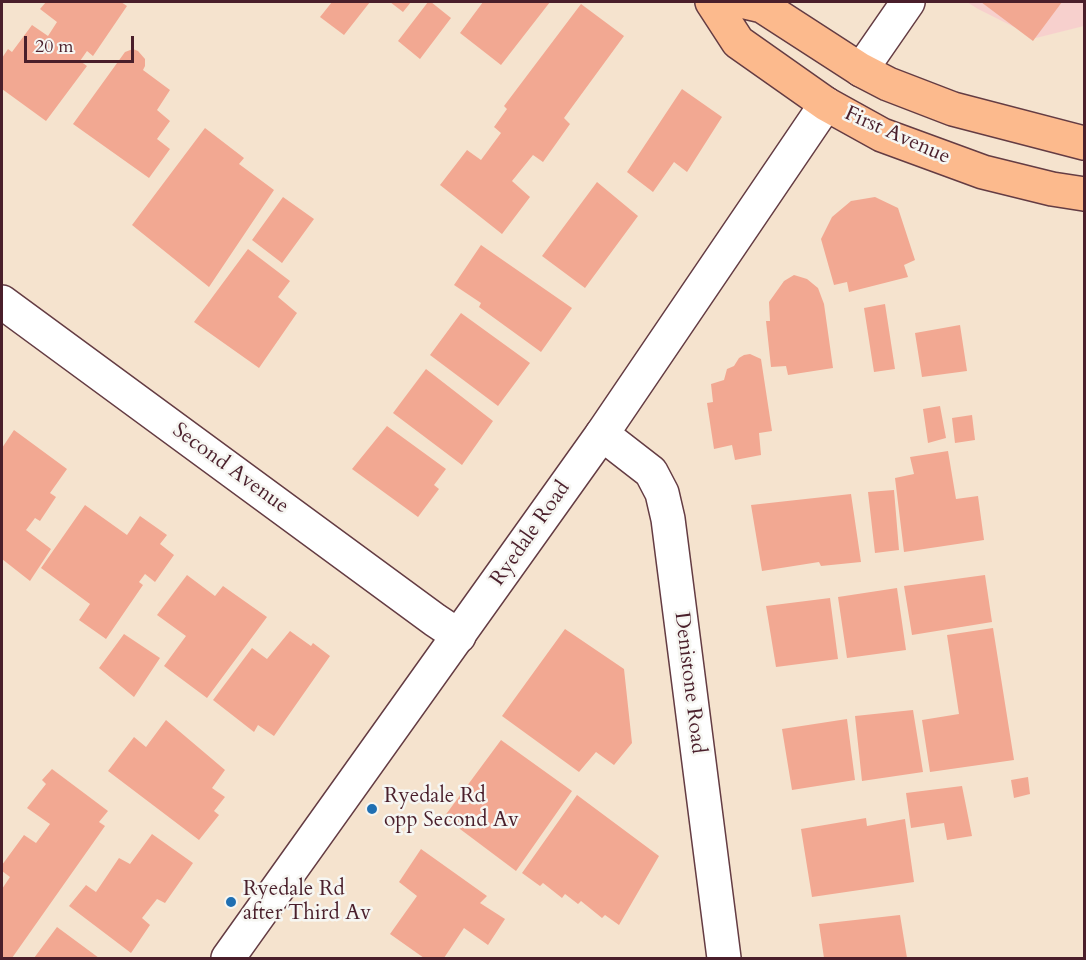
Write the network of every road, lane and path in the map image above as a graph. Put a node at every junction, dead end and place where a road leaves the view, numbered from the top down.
1 (712, 2) edge
2 (745, 2) edge
3 (908, 2) edge
4 (861, 70) junction
5 (826, 104) junction
6 (1084, 122) edge
7 (1033, 129) junction
8 (1084, 143) edge
9 (1084, 194) edge
10 (2, 302) edge
11 (602, 434) junction
12 (459, 636) junction
13 (228, 958) edge
14 (724, 958) edge

1 - 5 main road, First Avenue
2 - 4 main road, First Avenue
3 - 4 street
4 - 7 main road, First Avenue
5 - 9 main road, First Avenue
5 - 11 street, Ryedale Road
6 - 7 main road
7 - 8 main road, First Avenue
10 - 12 street, Second Avenue
11 - 12 street, Ryedale Road
11 - 14 street, Denistone Road
12 - 13 street, Ryedale Road

